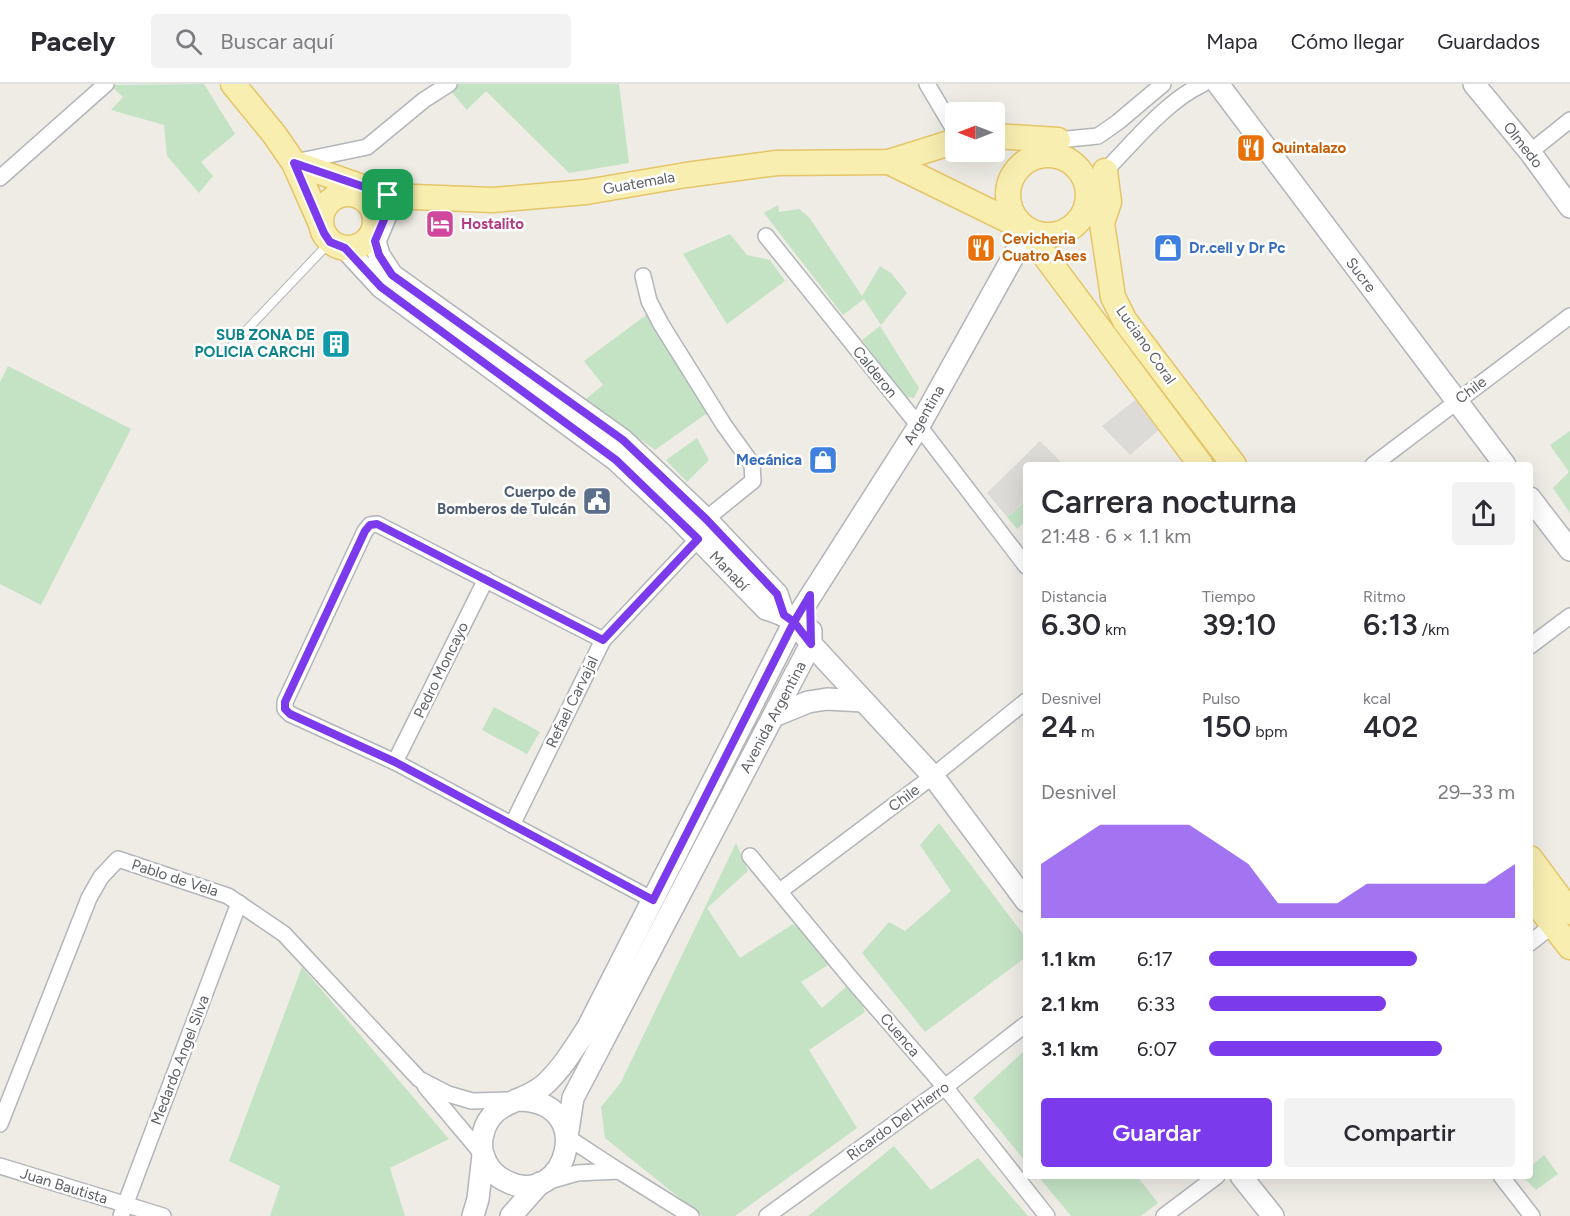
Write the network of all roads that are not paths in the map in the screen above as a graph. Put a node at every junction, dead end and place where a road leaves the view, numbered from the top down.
1 (106, 84) edge
2 (233, 84) edge
3 (449, 84) edge
4 (927, 84) edge
5 (1163, 84) edge
6 (1203, 84) edge
7 (1218, 84) edge
8 (1474, 84) edge
9 (945, 114) edge
10 (1570, 120) edge
11 (1005, 137) edge
12 (1058, 140) joint
13 (945, 144) edge
14 (1530, 152) junction
15 (890, 162) junction
16 (294, 163) junction
17 (1105, 171) joint
18 (0, 178) edge
19 (388, 195) junction
20 (1570, 207) edge
21 (1028, 230) junction
22 (766, 236) dead end
23 (332, 238) junction
24 (643, 276) dead end
25 (1570, 316) edge
26 (224, 354) dead end
27 (1456, 401) junction
28 (919, 426) junction
29 (1199, 462) edge
30 (1232, 462) edge
31 (1377, 462) edge
32 (1503, 462) edge
33 (1533, 502) edge
34 (706, 519) junction
35 (698, 539) junction
36 (1570, 550) edge
37 (1023, 562) edge
38 (486, 579) junction
39 (810, 595) junction
40 (1570, 616) edge
41 (789, 618) junction
42 (603, 640) junction
43 (811, 644) junction
44 (1533, 644) edge
45 (863, 701) junction
46 (1023, 703) edge
47 (774, 716) junction
48 (395, 762) junction
49 (933, 776) junction
50 (512, 825) junction
51 (750, 856) dead end
52 (1533, 863) edge
53 (780, 891) junction
54 (1023, 897) edge
55 (1533, 897) edge
56 (653, 900) junction
57 (239, 903) junction
58 (1566, 915) edge
59 (1533, 941) edge
60 (1570, 947) edge
61 (1023, 1026) edge
62 (419, 1079) junction
63 (945, 1087) junction
64 (516, 1100) junction
65 (0, 1124) edge
66 (567, 1137) junction
67 (483, 1155) junction
68 (0, 1166) edge
69 (619, 1171) junction
70 (1213, 1179) edge
71 (1243, 1179) edge
72 (1503, 1179) edge
73 (540, 1183) junction
74 (123, 1210) edge
75 (163, 1216) edge
76 (473, 1216) edge
77 (511, 1216) edge
78 (691, 1216) edge
79 (767, 1216) edge
80 (1047, 1216) edge
81 (1164, 1216) edge
82 (1273, 1216) edge
83 (1532, 1216) edge

1 - 18 street
2 - 16 main road
3 - 16 street
4 - 9 street
5 - 12 street
6 - 17 street
7 - 27 street, Sucre
8 - 14 street, Olmedo
10 - 14 street
11 - 12 main road
13 - 15 main road, Guatemala
14 - 20 street, Olmedo
15 - 19 main road, Guatemala
15 - 21 main road, Guatemala
16 - 19 main road, Guatemala
16 - 23 main road
17 - 30 main road, Luciano Coral
19 - 34 street, Manabí
21 - 28 street, Argentina
21 - 29 main road, Luciano Coral
22 - 28 street, Calderon
23 - 26 lane
23 - 35 street, Manabí
24 - 34 street
25 - 27 street, Chile
27 - 31 street, Chile
27 - 32 street, Sucre
28 - 37 street, Calderon
28 - 39 street, Argentina
33 - 36 street
34 - 41 street, Manabí
35 - 41 street, Manabí
35 - 42 street, Refael Carvajal
38 - 42 street
38 - 48 street, Pedro Moncayo
38 - 48 street
39 - 41 street, Avenida Argentina
39 - 43 street, Avenida Argentina
40 - 44 street
41 - 43 street, Manabí
41 - 56 street, Avenida Argentina
42 - 50 street, Refael Carvajal
43 - 45 street, Manabí
43 - 47 street, Avenida Argentina
45 - 47 street
45 - 49 street, Manabí
46 - 49 street, Chile
47 - 66 street, Avenida Argentina
48 - 50 street
49 - 53 street, Chile
49 - 54 street, Manabí
50 - 56 street
51 - 53 street, Cuenca
52 - 58 main road
53 - 63 street, Cuenca
55 - 58 main road
56 - 64 street, Avenida Argentina
57 - 62 street, Pablo de Vela
57 - 65 street, Pablo de Vela
57 - 74 street, Medardo Angel Silva
58 - 59 street
58 - 60 main road
61 - 63 street, Ricardo Del Hierro
62 - 64 street, Pablo de Vela
62 - 67 street
63 - 79 street, Ricardo Del Hierro
63 - 80 street, Cuenca
64 - 66 street
64 - 67 street
66 - 69 street
66 - 73 street
67 - 73 street
67 - 76 street
68 - 74 street, Juan Bautista
69 - 73 street
69 - 78 street
70 - 81 street
71 - 82 street
72 - 83 street
73 - 77 street
74 - 75 street, Juan Bautista

